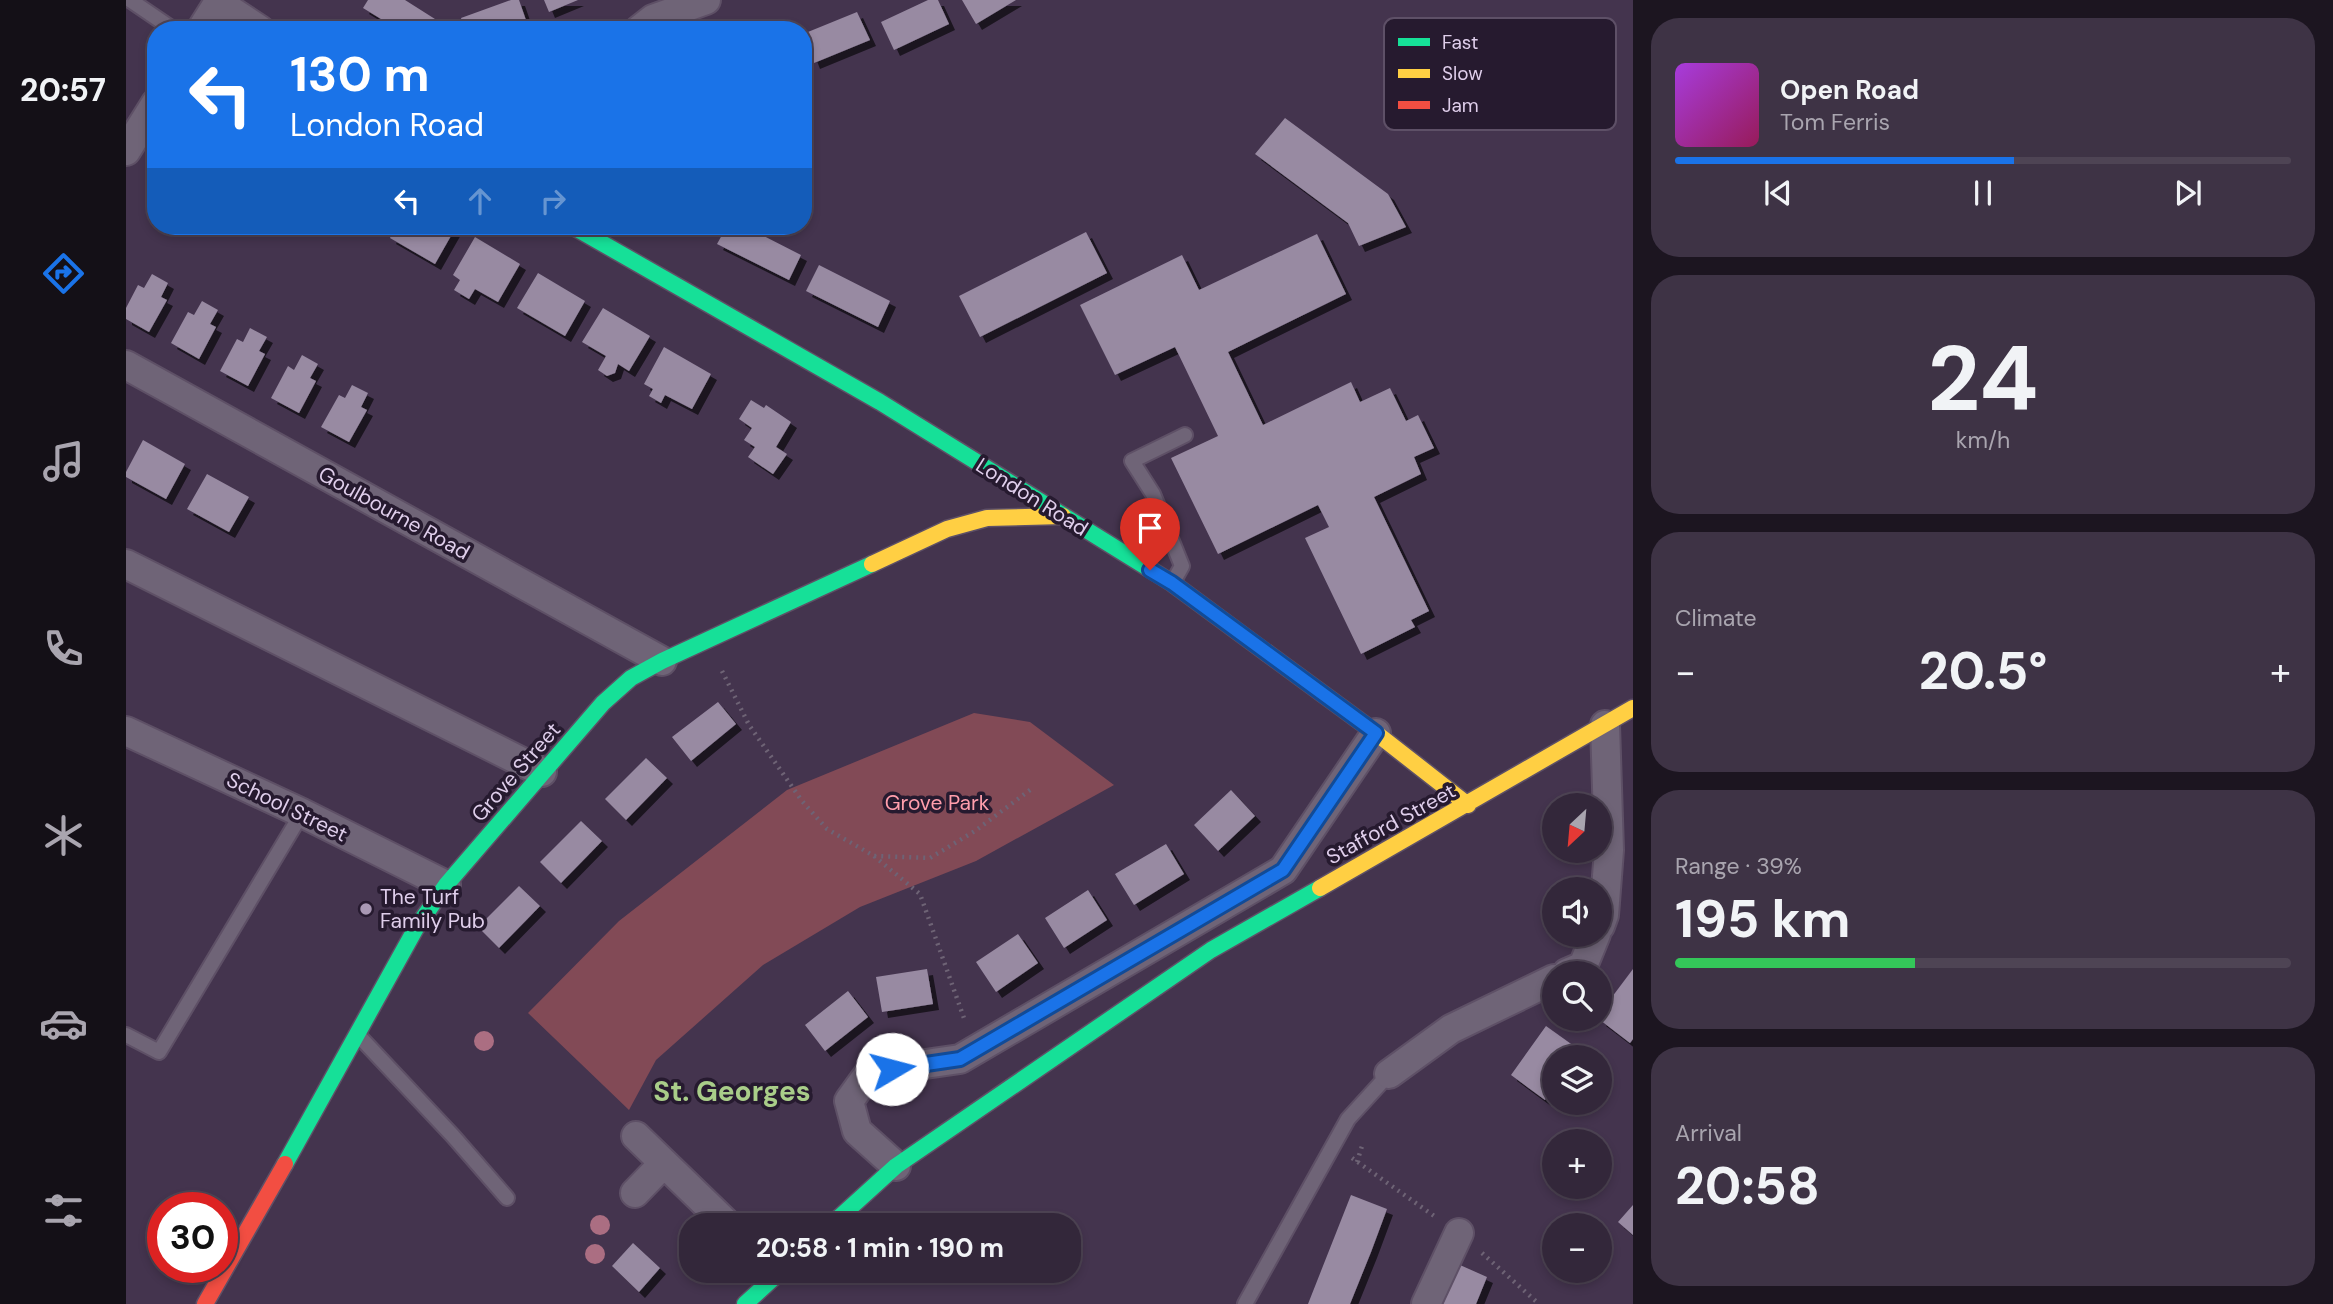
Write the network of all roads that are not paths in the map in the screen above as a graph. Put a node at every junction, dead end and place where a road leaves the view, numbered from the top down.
1 (130, 0) edge
2 (706, 0) edge
3 (219, 1) edge
4 (161, 21) edge
5 (207, 21) edge
6 (247, 21) edge
7 (650, 21) edge
8 (147, 117) edge
9 (126, 151) edge
10 (588, 235) edge
11 (126, 365) edge
12 (1185, 435) dead end
13 (1063, 516) junction
14 (126, 564) edge
15 (1172, 583) junction
16 (662, 661) junction
17 (1633, 708) edge
18 (1605, 725) junction
19 (126, 731) edge
20 (1376, 733) junction
21 (542, 772) junction
22 (1468, 805) junction
23 (302, 813) junction
24 (1607, 877) edge
25 (446, 886) junction
26 (1542, 985) edge
27 (357, 1034) junction
28 (126, 1035) edge
29 (1389, 1074) joint
30 (636, 1136) dead end
31 (664, 1163) junction
32 (896, 1166) junction
33 (635, 1192) dead end
34 (507, 1198) dead end
35 (716, 1213) edge
36 (844, 1213) edge
37 (1459, 1233) road end
38 (767, 1283) edge
39 (205, 1304) edge
40 (745, 1304) edge
41 (1245, 1304) edge
42 (1426, 1304) edge

1 - 4 lane
2 - 7 street
3 - 5 street
3 - 6 street
8 - 9 street
10 - 13 street, London Road
11 - 16 street, Goulbourne Road
12 - 15 lane
13 - 15 street, London Road
13 - 16 street, Grove Street
14 - 21 street
15 - 20 street, London Road
16 - 21 street, Grove Street
17 - 18 street, Stafford Street
18 - 22 street, Stafford Street
18 - 24 street
19 - 23 street, School Street
20 - 22 street, London Road
20 - 32 street
21 - 25 street, Grove Street
22 - 32 street, Stafford Street
23 - 25 street, School Street
23 - 28 lane
25 - 27 street, Grove Street
26 - 29 street
27 - 34 lane
27 - 39 street, Grove Street
29 - 41 lane
30 - 31 street
31 - 33 street
31 - 35 street
32 - 36 street, Stafford Street
37 - 42 street
38 - 40 street

